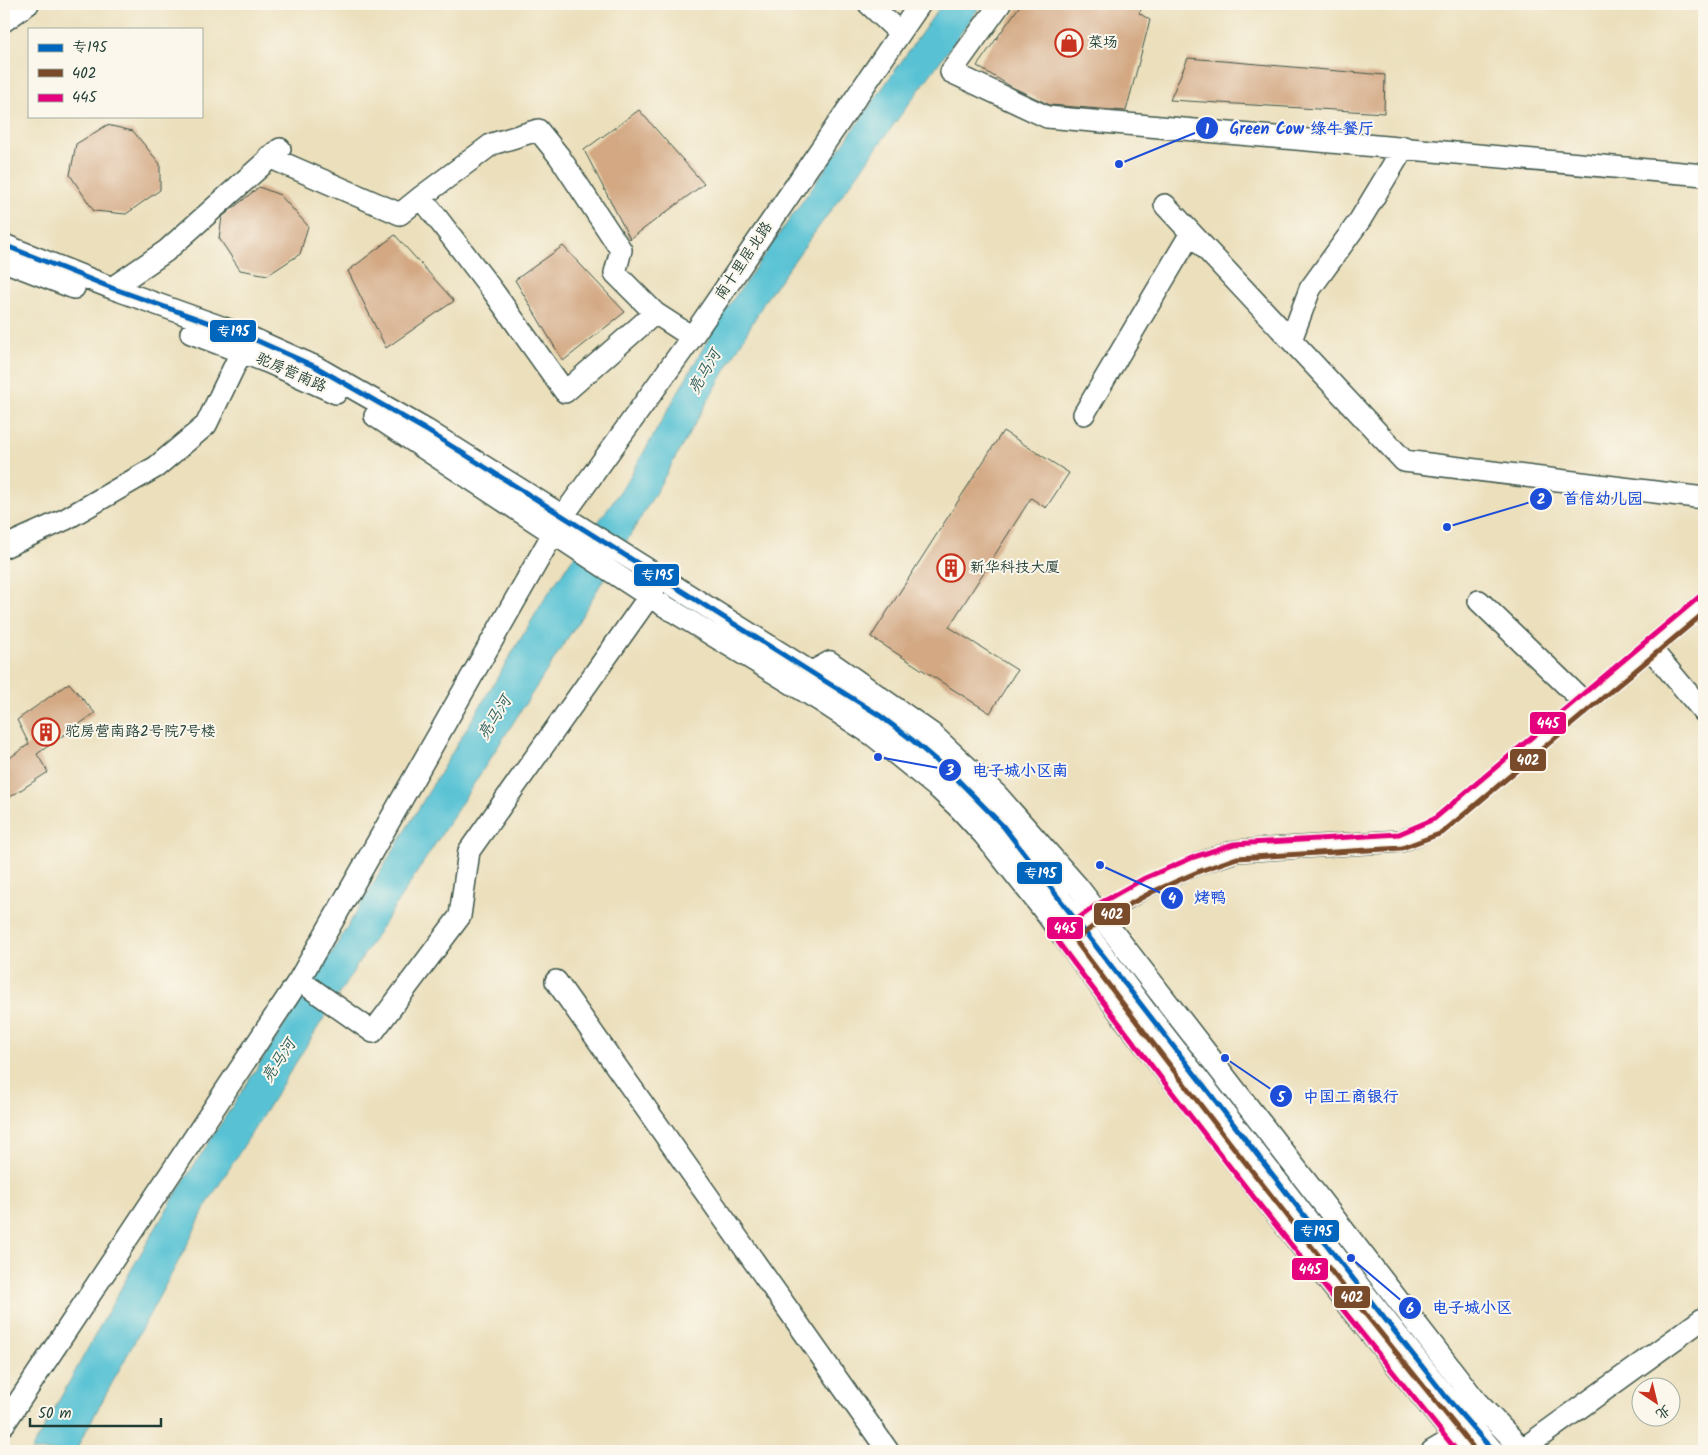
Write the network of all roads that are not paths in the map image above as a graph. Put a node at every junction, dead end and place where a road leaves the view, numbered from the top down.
1 (28, 4) edge
2 (869, 4) edge
3 (920, 4) edge
4 (1000, 4) edge
5 (4, 21) edge
6 (900, 32) junction
7 (1404, 147) junction
8 (1704, 175) edge
9 (421, 197) junction
10 (1165, 205) dead end
11 (1191, 233) junction
12 (4, 245) edge
13 (4, 261) edge
14 (112, 288) junction
15 (655, 312) junction
16 (692, 337) junction
17 (1291, 340) junction
18 (245, 344) junction
19 (1084, 414) dead end
20 (1704, 498) edge
21 (558, 525) junction
22 (4, 546) edge
23 (662, 578) junction
24 (650, 597) junction
25 (1479, 601) dead end
26 (1704, 603) edge
27 (1650, 648) junction
28 (810, 673) junction
29 (1585, 703) junction
30 (1704, 712) edge
31 (1099, 913) junction
32 (1081, 925) junction
33 (1064, 938) junction
34 (299, 980) junction
35 (556, 981) dead end
36 (1704, 1318) edge
37 (4, 1424) edge
38 (1472, 1428) junction
39 (1460, 1445) edge
40 (888, 1451) edge
41 (1432, 1451) edge
42 (1493, 1451) edge
43 (1522, 1451) edge

1 - 5 street
2 - 6 street
3 - 6 street, 南十里居北路
4 - 7 street
6 - 16 street, 南十里居北路
7 - 8 street
7 - 17 street
9 - 14 street
9 - 15 street
9 - 15 street
10 - 11 street
11 - 17 street
11 - 19 street
12 - 14 street, 驼房营南路
13 - 18 street, 驼房营南路
14 - 18 street, 驼房营南路
15 - 16 street
16 - 21 street, 南十里居北路
17 - 20 street
18 - 21 street, 驼房营南路
18 - 22 street
21 - 23 street
21 - 24 street
21 - 34 street, 南十里居北路
23 - 24 street
23 - 28 street
24 - 33 street
24 - 34 street
25 - 29 street
26 - 27 street
27 - 29 street
27 - 30 street
28 - 31 street
28 - 32 street
29 - 31 street
31 - 32 street
31 - 43 street
32 - 33 street
32 - 38 street
33 - 39 street
34 - 37 street, 南十里居北路
35 - 40 street
36 - 43 street
38 - 39 street
38 - 42 street
39 - 41 street

